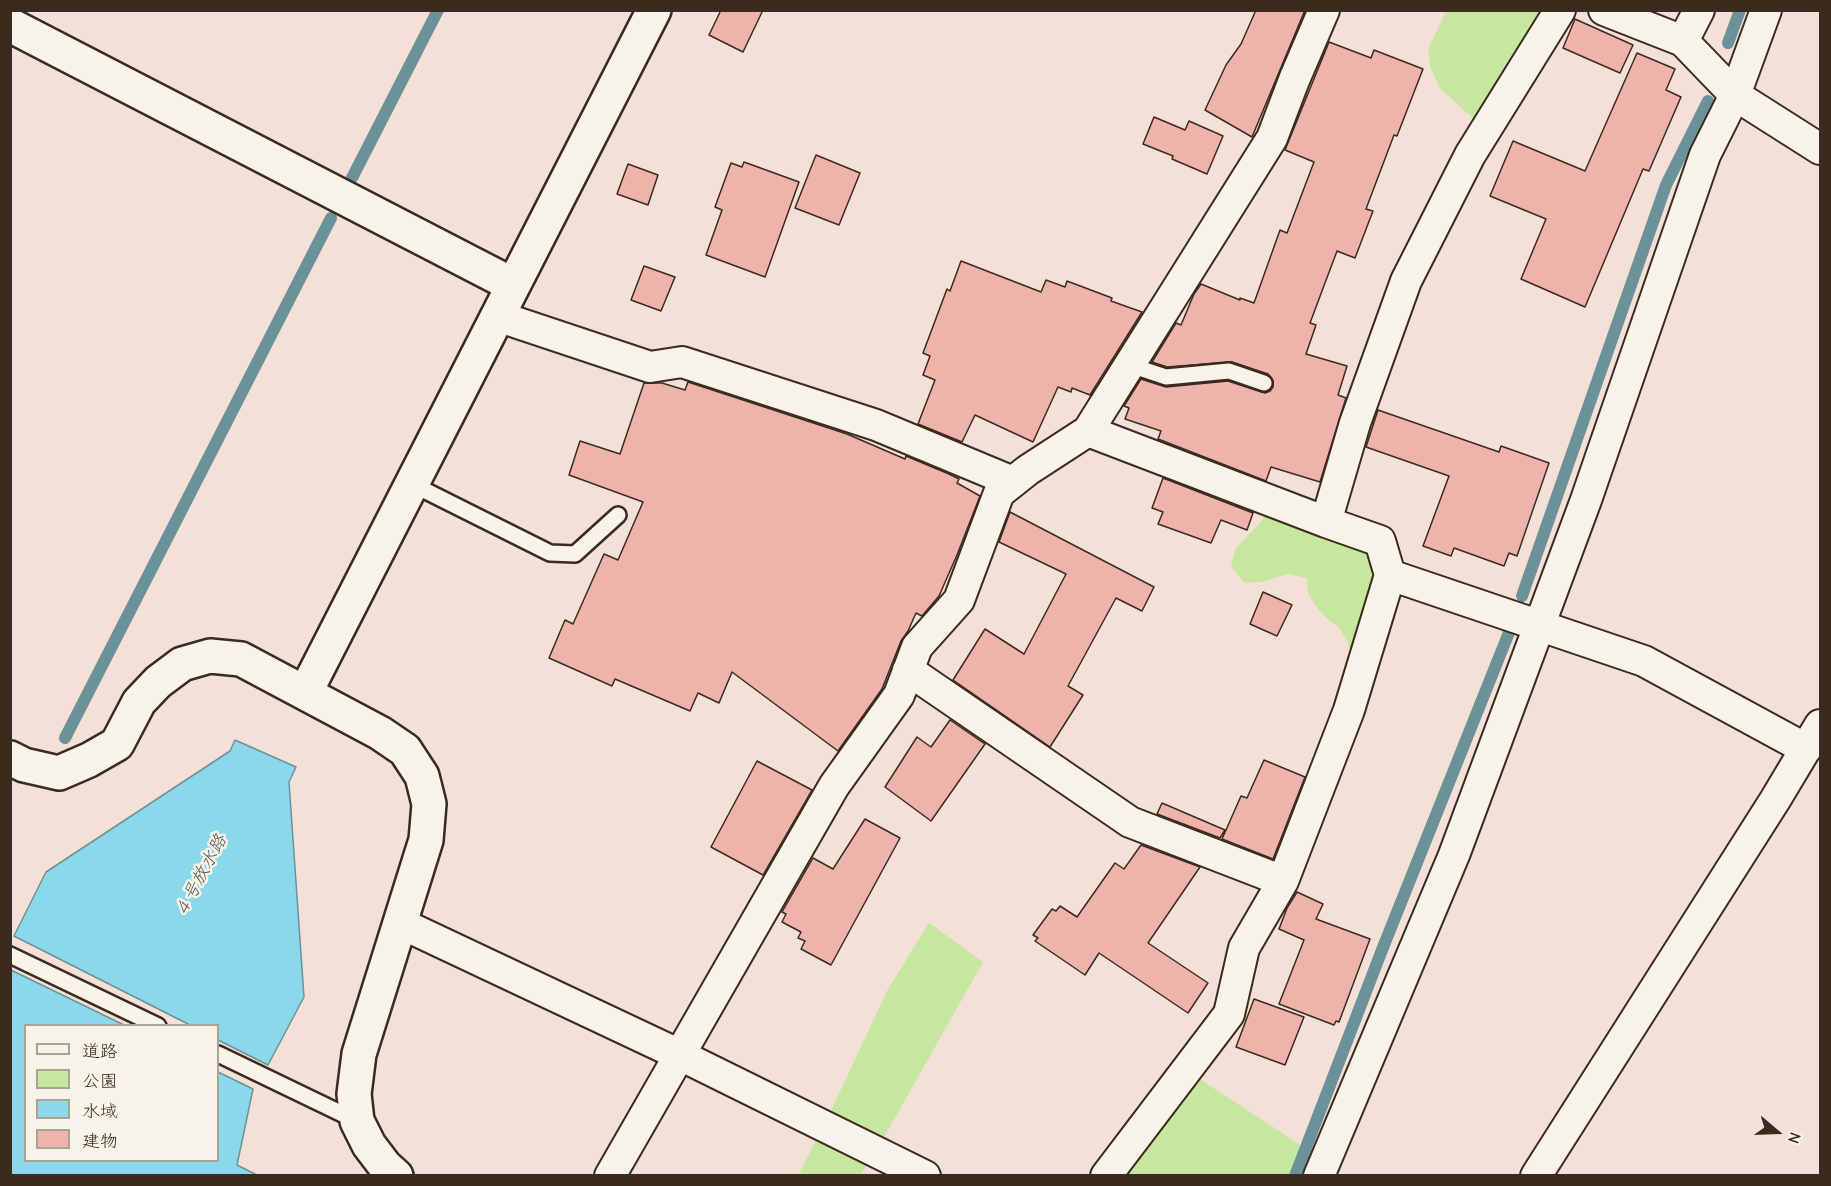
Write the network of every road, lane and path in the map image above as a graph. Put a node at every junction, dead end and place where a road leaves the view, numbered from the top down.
1 (654, 10) edge
2 (1324, 10) edge
3 (1560, 10) edge
4 (1604, 10) edge
5 (1699, 10) edge
6 (1766, 10) edge
7 (10, 25) edge
8 (1683, 41) junction
9 (1735, 96) junction
10 (1821, 149) edge
11 (513, 285) junction
12 (497, 316) junction
13 (1130, 365) junction
14 (1264, 383) dead end
15 (1088, 431) junction
16 (1013, 482) junction
17 (412, 484) junction
18 (618, 514) dead end
19 (1326, 522) junction
20 (1390, 574) junction
21 (1540, 625) junction
22 (908, 670) junction
23 (305, 693) junction
24 (1813, 737) edge
25 (10, 758) edge
26 (1283, 880) junction
27 (400, 922) junction
28 (10, 955) edge
29 (154, 1024) edge
30 (219, 1054) edge
31 (680, 1054) junction
32 (357, 1121) junction
33 (396, 1176) edge
34 (610, 1176) edge
35 (925, 1176) edge
36 (1106, 1176) edge
37 (1319, 1176) edge
38 (1536, 1176) edge

1 - 11 street
2 - 13 street
3 - 19 street
4 - 8 street
5 - 8 street
6 - 9 street
7 - 11 street
8 - 9 street
9 - 10 street
9 - 21 street
11 - 12 street
12 - 16 street
12 - 17 street
13 - 14 lane
13 - 15 street
15 - 16 street
15 - 19 street
16 - 22 street
17 - 18 lane
17 - 23 street
19 - 20 street
20 - 21 street
20 - 26 street
21 - 24 street
21 - 37 street
22 - 26 street
22 - 31 street
23 - 25 street
23 - 27 street
24 - 38 street
26 - 36 street
27 - 31 street
27 - 32 street
28 - 29 lane
30 - 32 lane
31 - 34 street
31 - 35 street
32 - 33 street

